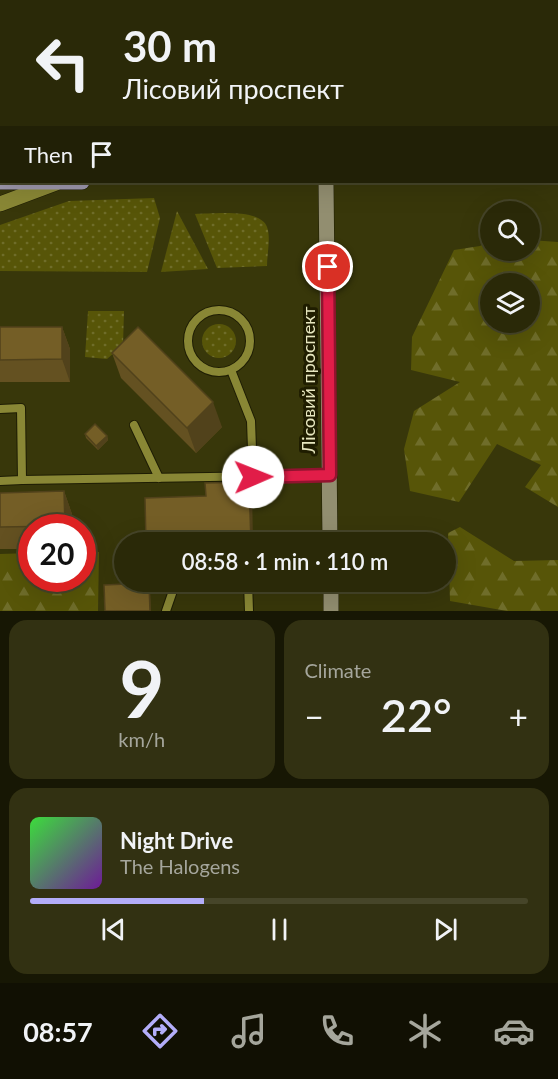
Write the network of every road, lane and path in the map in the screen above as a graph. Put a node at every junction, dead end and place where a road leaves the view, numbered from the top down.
1 (56, 183) edge
2 (326, 183) edge
3 (0, 204) edge
4 (231, 370) junction
5 (0, 409) edge
6 (134, 425) dead end
7 (330, 475) junction
8 (253, 477) junction
9 (159, 478) junction
10 (22, 480) junction
11 (0, 481) edge
12 (330, 532) edge
13 (173, 592) edge
14 (248, 592) edge
15 (331, 592) edge
16 (166, 611) edge
17 (249, 611) edge
18 (331, 611) edge

1 - 3 street
2 - 7 street, Лісовий проспект
4 - 4 lane
4 - 8 lane
5 - 10 lane
6 - 9 lane
7 - 8 lane
7 - 12 street, Лісовий проспект
8 - 9 lane
9 - 10 lane
10 - 11 lane
13 - 16 lane
14 - 17 lane
15 - 18 street

